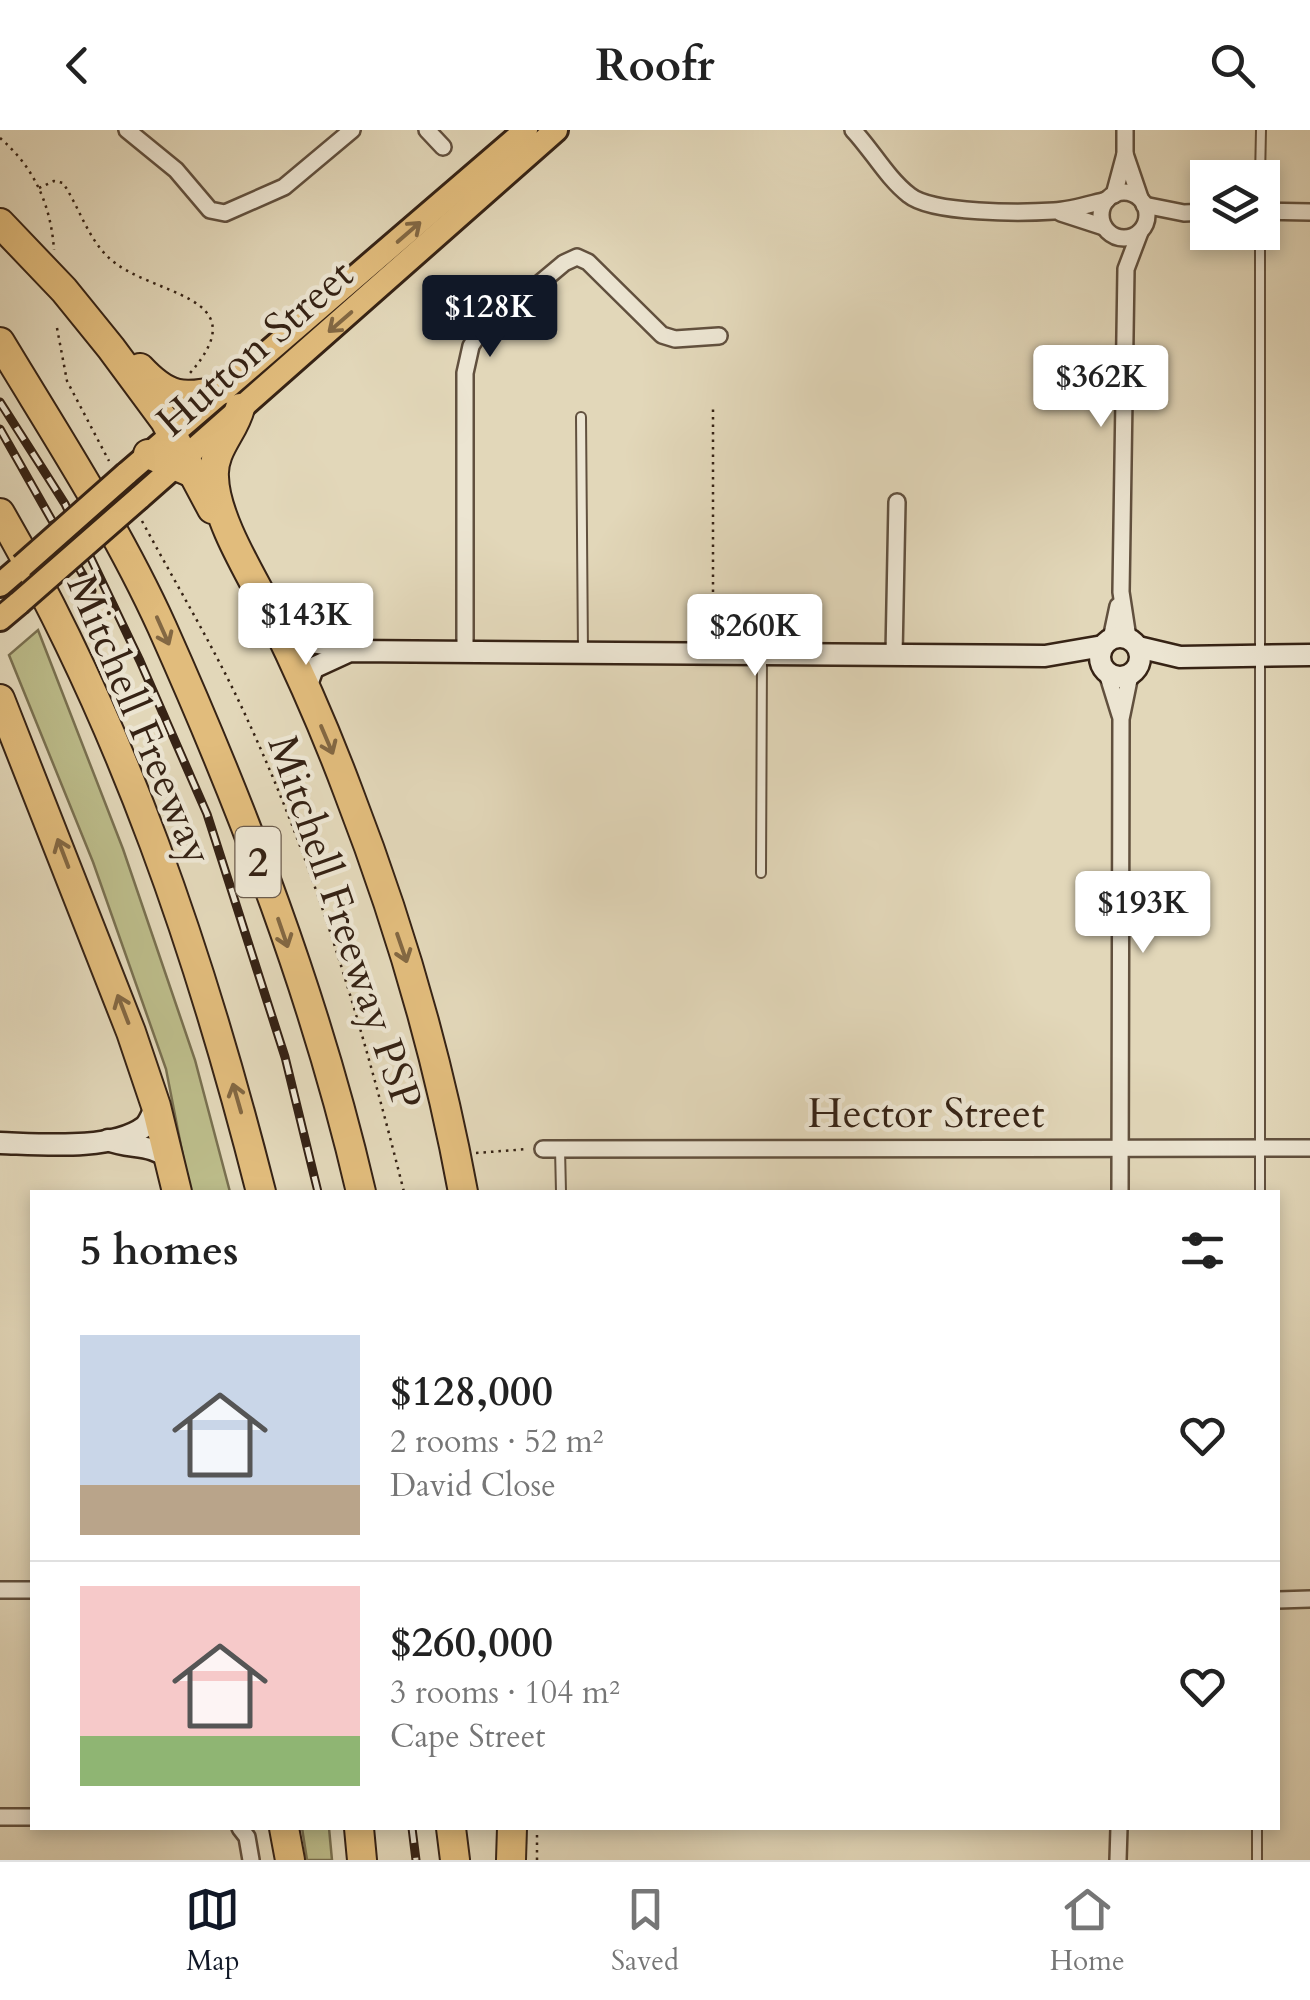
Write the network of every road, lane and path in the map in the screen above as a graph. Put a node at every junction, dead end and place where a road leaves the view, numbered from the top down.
1 (126, 130) edge
2 (352, 130) edge
3 (427, 130) edge
4 (526, 130) edge
5 (556, 130) edge
6 (853, 130) edge
7 (1126, 130) edge
8 (1261, 130) edge
9 (0, 138) edge
10 (443, 147) dead end
11 (1125, 154) junction
12 (1260, 160) edge
13 (39, 188) junction
14 (1110, 197) junction
15 (1142, 202) junction
16 (1058, 211) junction
17 (1280, 211) edge
18 (1184, 212) junction
19 (1190, 212) edge
20 (1310, 212) edge
21 (0, 223) edge
22 (1142, 228) junction
23 (1107, 230) junction
24 (54, 250) dead end
25 (1260, 250) edge
26 (1126, 269) junction
27 (57, 328) dead end
28 (719, 336) dead end
29 (0, 342) edge
30 (111, 348) junction
31 (187, 376) dead end
32 (231, 399) junction
33 (713, 408) dead end
34 (581, 417) dead end
35 (172, 460) junction
36 (119, 470) junction
37 (897, 502) dead end
38 (139, 507) junction
39 (0, 513) edge
40 (228, 529) junction
41 (4, 582) edge
42 (0, 619) edge
43 (281, 635) junction
44 (350, 651) junction
45 (466, 652) junction
46 (584, 652) junction
47 (1115, 652) junction
48 (713, 654) junction
49 (762, 654) junction
50 (894, 654) junction
51 (1262, 655) junction
52 (1310, 655) edge
53 (1180, 657) junction
54 (1133, 673) junction
55 (306, 690) junction
56 (0, 699) edge
57 (1121, 719) junction
58 (6, 720) edge
59 (761, 873) dead end
60 (156, 1106) junction
61 (108, 1140) junction
62 (0, 1143) edge
63 (1120, 1146) junction
64 (552, 1148) junction
65 (1260, 1148) junction
66 (1310, 1148) edge
67 (470, 1153) dead end
68 (170, 1159) junction
69 (177, 1190) edge
70 (261, 1190) edge
71 (361, 1190) edge
72 (403, 1190) edge
73 (463, 1190) edge
74 (561, 1190) edge
75 (1120, 1190) edge
76 (1260, 1190) edge
77 (0, 1590) edge
78 (30, 1590) edge
79 (1310, 1599) edge
80 (1280, 1600) edge
81 (0, 1816) edge
82 (30, 1817) edge
83 (242, 1830) edge
84 (284, 1830) edge
85 (358, 1830) edge
86 (451, 1830) edge
87 (512, 1830) edge
88 (537, 1830) edge
89 (1119, 1830) edge
90 (1258, 1830) edge
91 (251, 1860) edge
92 (290, 1860) edge
93 (362, 1860) edge
94 (455, 1860) edge
95 (512, 1860) edge
96 (536, 1860) edge
97 (1118, 1860) edge
98 (1257, 1860) edge

1 - 2 street
3 - 10 street
32 -> 4 main road, Hutton Street
5 -> 32 main road, Hutton Street
6 - 16 street
7 - 11 street
8 - 12 lane
9 - 13 path
11 - 14 street
11 - 15 street
13 - 24 path
13 - 31 path
14 - 15 street
14 - 16 street
14 - 23 street
15 - 18 street
15 - 22 street
16 - 23 street
17 - 20 street
18 - 19 street
18 - 22 street
21 - 30 highway
22 - 23 street
22 - 26 street
23 - 26 street
25 - 51 lane
26 - 47 street
27 - 36 path
28 - 45 street
29 -> 71 highway, Mitchell Freeway / 2
30 - 32 highway
30 - 35 highway
32 - 35 main road, Hutton Street
32 - 40 highway
33 - 48 path
34 - 46 lane
35 - 36 main road, Hutton Street
35 - 38 main road, Hutton Street
35 - 40 highway
36 - 41 main road, Hutton Street, bridge
37 - 50 street
38 - 42 main road, Hutton Street, bridge
38 - 72 path, Mitchell Freeway PSP
70 -> 39 highway, Mitchell Freeway / 2
40 - 43 highway
43 - 44 street
43 - 55 highway
44 - 45 street
44 - 55 street
45 - 46 street
46 - 48 street
47 - 50 street
47 - 53 street
47 - 54 street
47 - 54 street
47 - 57 street
48 - 49 street
49 - 50 street
49 - 59 lane
51 - 52 street
51 - 53 street
51 - 65 lane
53 - 54 street
54 - 57 street
55 -> 73 highway
56 - 58 highway
57 - 63 street
60 -> 58 highway
60 - 61 street
60 - 68 highway
61 - 62 street
61 - 68 street
63 - 64 street, Hector Street
63 - 65 street, Hector Street
63 - 75 street
64 - 67 path
64 - 74 lane
65 - 66 street, Hector Street
65 - 76 lane
68 - 69 highway
77 - 78 street
79 - 80 street
81 - 82 street
83 - 91 street
84 - 92 highway
85 - 93 highway
86 - 94 highway
87 - 95 highway
88 - 96 path
89 - 97 street
90 - 98 lane

